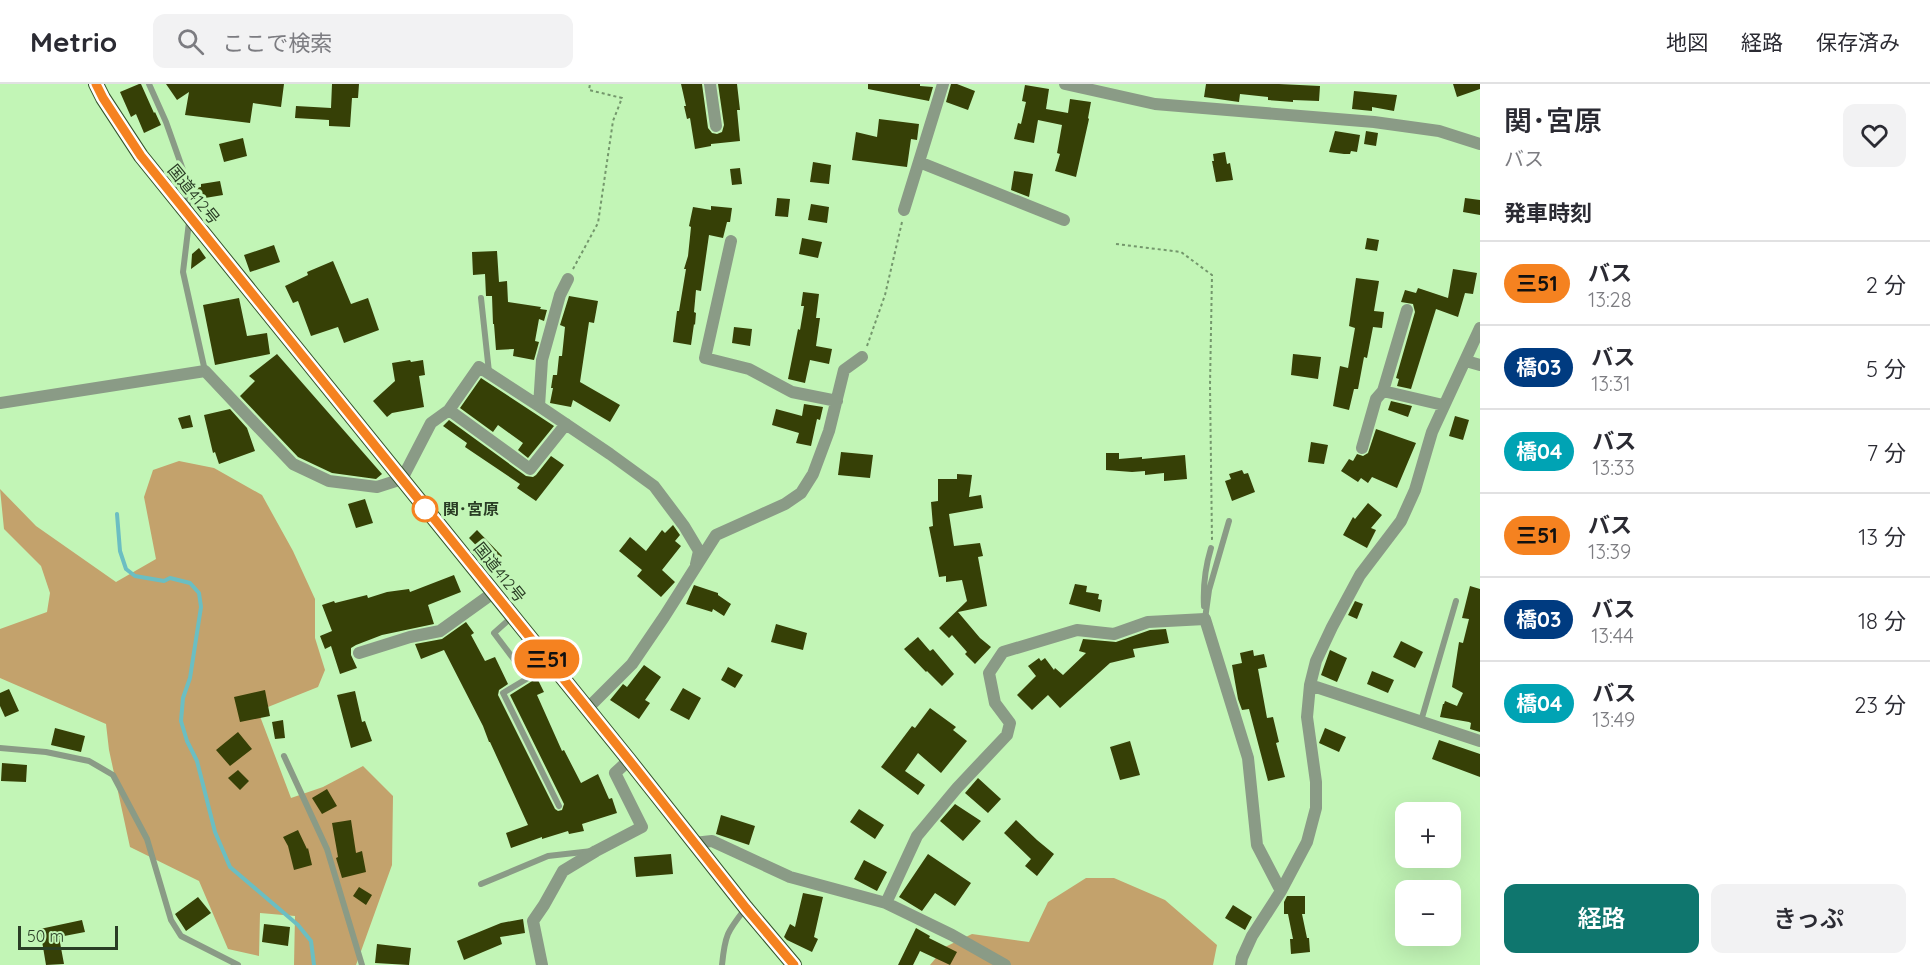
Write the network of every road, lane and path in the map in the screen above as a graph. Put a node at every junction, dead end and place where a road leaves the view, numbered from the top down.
1 (96, 84) edge
2 (149, 84) edge
3 (590, 84) edge
4 (710, 84) edge
5 (943, 84) edge
6 (1065, 84) edge
7 (716, 126) dead end
8 (1480, 144) edge
9 (919, 162) junction
10 (904, 210) joint
11 (189, 217) junction
12 (1064, 220) dead end
13 (731, 241) dead end
14 (1116, 244) dead end
15 (568, 279) joint
16 (481, 298) dead end
17 (1407, 310) dead end
18 (1480, 328) edge
19 (862, 357) joint
20 (1466, 361) junction
21 (1480, 365) edge
22 (205, 371) junction
23 (489, 374) junction
24 (1383, 391) junction
25 (837, 401) junction
26 (0, 403) edge
27 (1443, 405) junction
28 (539, 406) junction
29 (449, 410) junction
30 (566, 424) junction
31 (1362, 448) dead end
32 (402, 479) junction
33 (1229, 521) dead end
34 (1211, 548) joint
35 (694, 570) junction
36 (493, 593) junction
37 (1456, 601) dead end
38 (512, 616) junction
39 (1205, 619) junction
40 (359, 653) dead end
41 (1310, 685) junction
42 (587, 709) junction
43 (1421, 721) junction
44 (1480, 741) edge
45 (0, 748) edge
46 (284, 756) dead end
47 (629, 760) junction
48 (559, 806) dead end
49 (694, 843) junction
50 (596, 851) junction
51 (481, 884) dead end
52 (1281, 891) junction
53 (886, 903) junction
54 (746, 908) junction
55 (238, 965) edge
56 (362, 965) edge
57 (542, 965) edge
58 (722, 965) edge
59 (794, 965) edge
60 (1005, 965) edge
61 (1241, 965) edge

1 - 11 highway, 国道412号
2 - 11 lane
3 - 15 path
4 - 7 street
5 - 9 street
6 - 8 street
9 - 10 street
9 - 12 street
10 - 19 path
11 - 22 lane
11 - 32 highway, 国道412号
13 - 25 street
14 - 34 path
15 - 28 street
16 - 23 lane
17 - 24 street
18 - 20 street
19 - 25 street
20 - 21 street
20 - 27 street
22 - 26 street
22 - 32 street
23 - 28 street
23 - 29 street
24 - 27 street
24 - 31 street
25 - 35 street
27 - 41 street
28 - 30 street
29 - 30 street
29 - 32 street
30 - 35 street
32 - 36 highway, 国道412号
33 - 39 lane
34 - 39 lane
35 - 42 street
36 - 38 highway, 国道412号
36 - 40 street
37 - 43 lane
38 - 42 highway, 国道412号
38 - 48 lane
39 - 52 street
39 - 53 street
41 - 43 street
41 - 52 street
42 - 47 highway, 国道412号
43 - 44 street
45 - 55 lane
46 - 56 lane
47 - 49 highway, 国道412号
47 - 50 street
49 - 53 street
49 - 54 highway, 国道412号
50 - 51 lane
50 - 57 street
52 - 61 street
53 - 60 street
54 - 58 lane
54 - 59 highway, 国道412号

